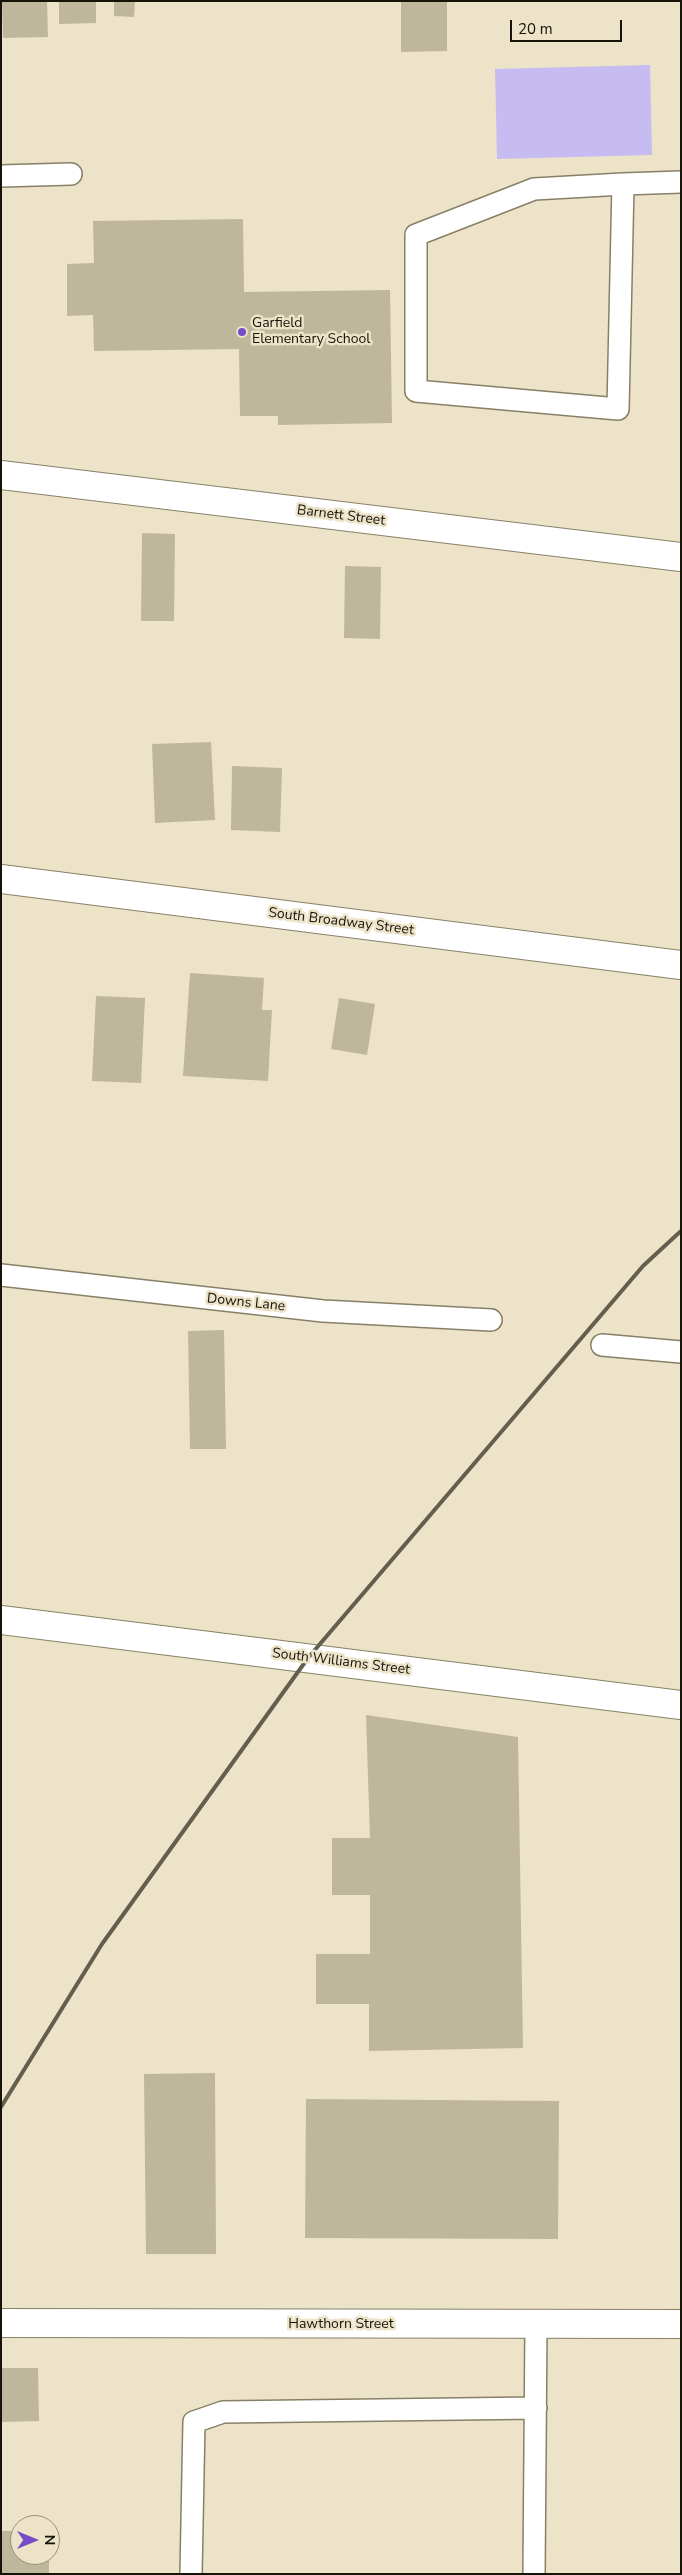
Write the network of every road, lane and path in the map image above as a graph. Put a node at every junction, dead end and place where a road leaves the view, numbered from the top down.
1 (71, 174) dead end
2 (1, 176) edge
3 (681, 182) edge
4 (623, 184) junction
5 (1, 476) edge
6 (681, 557) edge
7 (1, 879) edge
8 (681, 965) edge
9 (1, 1275) edge
10 (491, 1320) dead end
11 (602, 1345) dead end
12 (681, 1352) edge
13 (1, 1620) edge
14 (681, 1705) edge
15 (1, 2323) edge
16 (536, 2324) junction
17 (681, 2324) edge
18 (536, 2408) junction
19 (191, 2574) edge
20 (534, 2574) edge

1 - 2 lane
3 - 4 lane
4 - 4 lane
5 - 6 street, Barnett Street
7 - 8 street, South Broadway Street
9 - 10 lane, Downs Lane
11 - 12 lane
13 - 14 street, South Williams Street
15 - 16 street, Hawthorn Street
16 - 17 street, Hawthorn Street
16 - 18 lane
18 - 19 lane
18 - 20 lane

